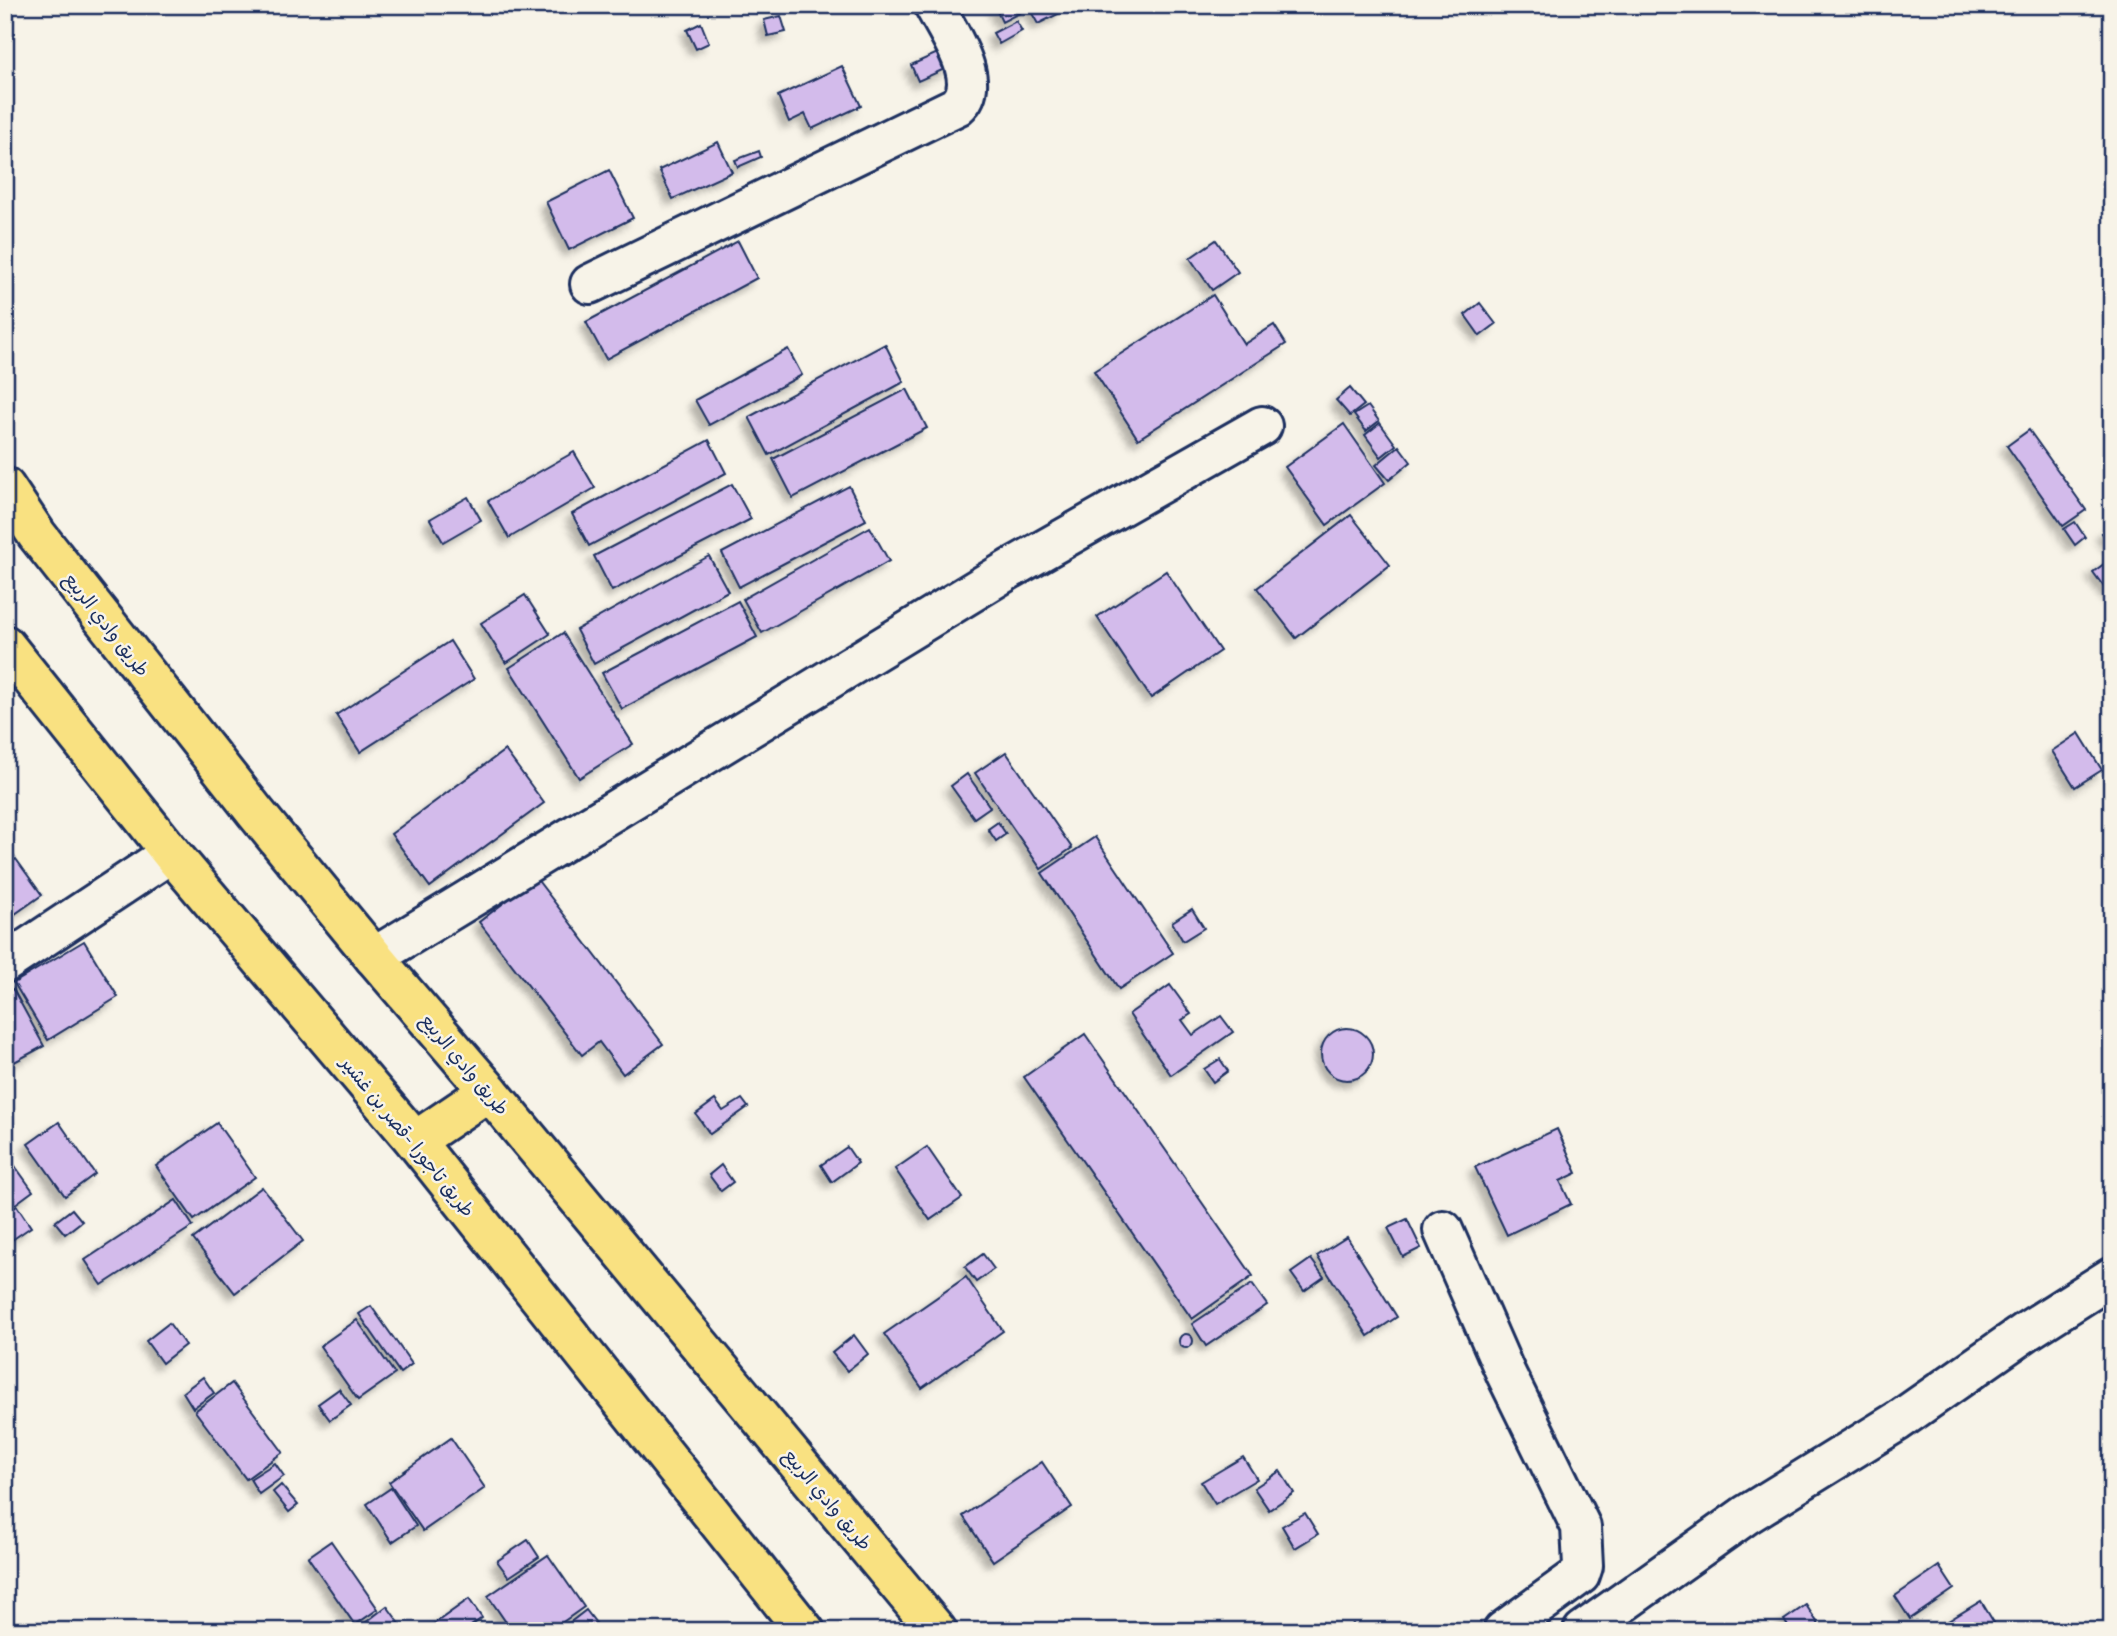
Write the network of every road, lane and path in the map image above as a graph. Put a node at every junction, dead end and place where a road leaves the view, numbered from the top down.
1 (934, 5) edge
2 (590, 284) dead end
3 (1262, 426) dead end
4 (5, 487) edge
5 (5, 645) edge
6 (172, 853) junction
7 (374, 957) junction
8 (5, 963) edge
9 (489, 1091) junction
10 (415, 1140) junction
11 (1443, 1230) dead end
12 (2112, 1277) edge
13 (805, 1631) edge
14 (937, 1631) edge
15 (1503, 1631) edge
16 (1583, 1631) edge

1 - 2 street
3 - 7 street
4 - 7 highway, طريق وادي الربيع
5 - 6 highway, طريق تاجورا -قصر بن غشير
6 - 8 street
6 - 10 highway, طريق تاجورا -قصر بن غشير
7 - 9 highway, طريق وادي الربيع
9 - 10 highway
9 - 14 highway, طريق وادي الربيع
10 - 13 highway, طريق تاجورا -قصر بن غشير
11 - 15 street
12 - 16 street

